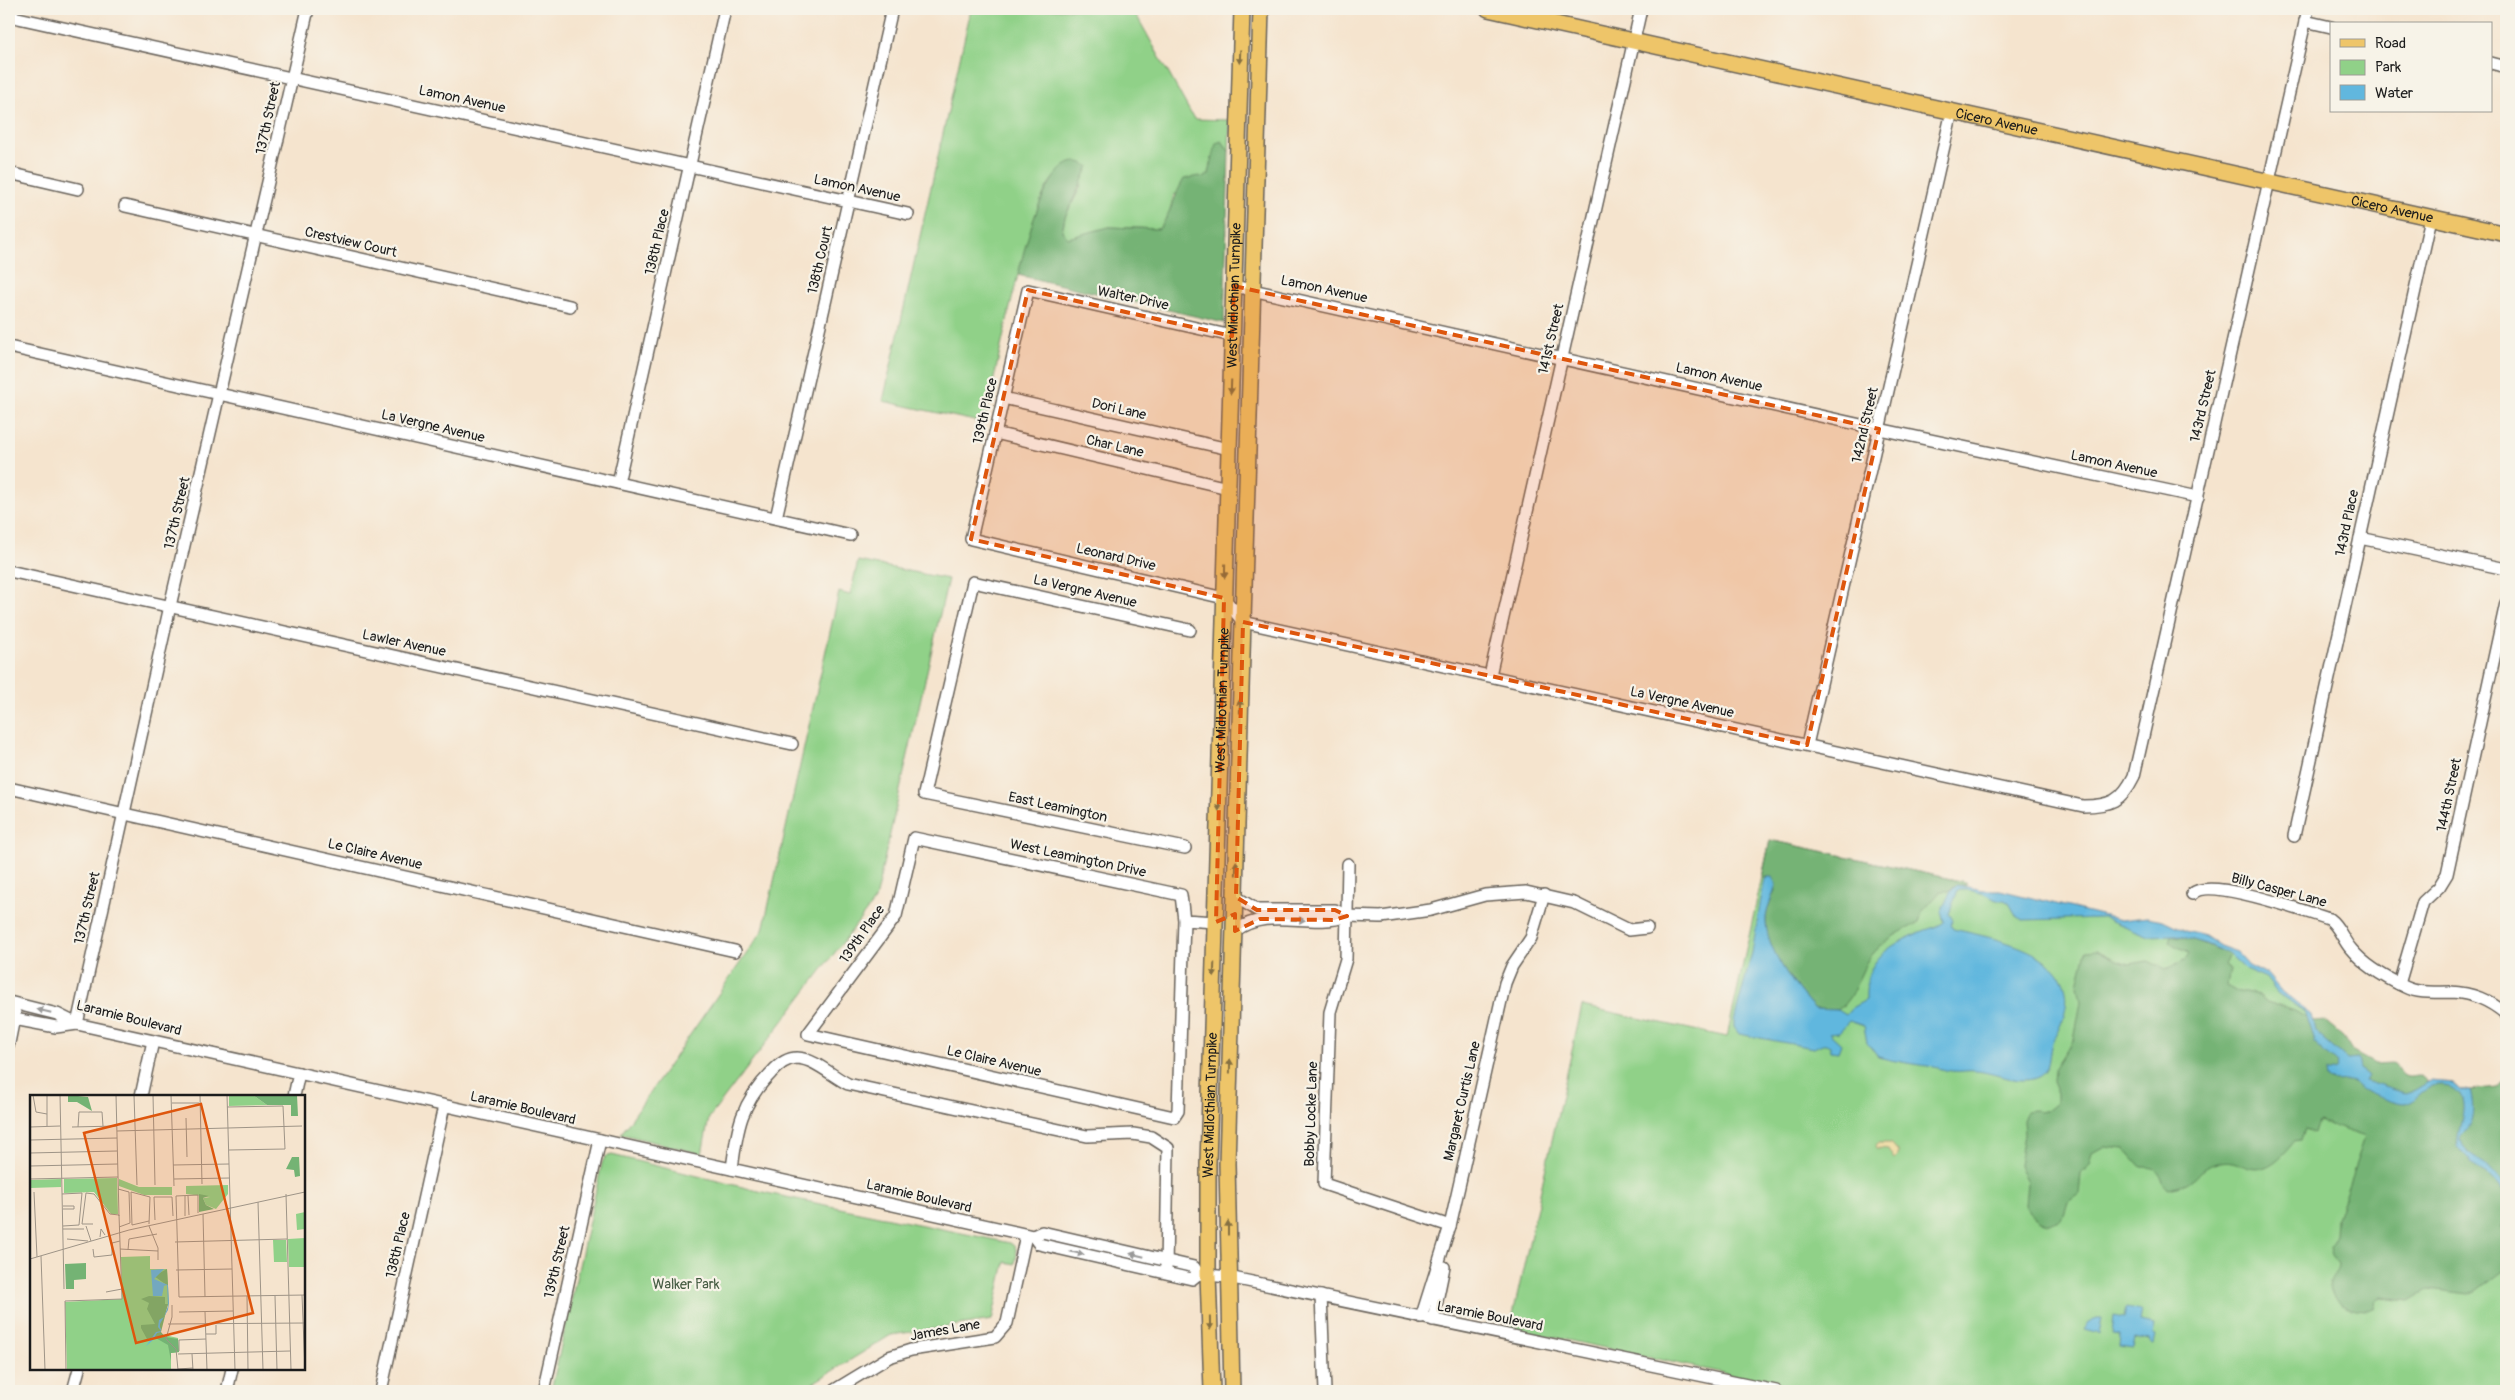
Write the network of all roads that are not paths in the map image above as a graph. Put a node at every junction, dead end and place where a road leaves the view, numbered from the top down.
1 (308, 9) edge
2 (725, 9) edge
3 (892, 9) edge
4 (1242, 9) edge
5 (1261, 9) edge
6 (1488, 9) edge
7 (1640, 9) edge
8 (2308, 9) edge
9 (9, 16) edge
10 (2305, 21) junction
11 (2330, 27) edge
12 (1633, 41) junction
13 (2492, 63) edge
14 (2506, 67) edge
15 (292, 78) junction
16 (1952, 111) junction
17 (690, 166) junction
18 (9, 173) edge
19 (2269, 182) junction
20 (78, 190) dead end
21 (848, 201) junction
22 (124, 206) dead end
23 (908, 214) dead end
24 (2430, 218) junction
25 (2506, 234) edge
26 (257, 236) junction
27 (1234, 286) junction
28 (1253, 289) junction
29 (1028, 290) joint
30 (570, 306) dead end
31 (1232, 336) junction
32 (9, 347) edge
33 (1563, 357) junction
34 (221, 394) junction
35 (1003, 398) junction
36 (1879, 429) junction
37 (995, 433) junction
38 (1229, 449) junction
39 (618, 483) junction
40 (1228, 488) junction
41 (2198, 497) junction
42 (776, 518) junction
43 (850, 535) dead end
44 (2360, 538) junction
45 (971, 539) joint
46 (2506, 568) edge
47 (9, 571) edge
48 (1224, 598) junction
49 (2506, 603) edge
50 (170, 606) junction
51 (1243, 622) junction
52 (1190, 630) dead end
53 (1490, 675) junction
54 (792, 744) dead end
55 (1807, 745) junction
56 (9, 788) edge
57 (924, 794) joint
58 (2114, 802) joint
59 (124, 813) junction
60 (2294, 836) dead end
61 (914, 838) joint
62 (1186, 848) dead end
63 (1348, 864) dead end
64 (2192, 894) dead end
65 (1544, 895) junction
66 (1236, 897) junction
67 (1235, 914) junction
68 (1348, 916) junction
69 (1184, 920) junction
70 (1216, 922) junction
71 (1647, 928) dead end
72 (1234, 931) junction
73 (735, 951) dead end
74 (2399, 984) junction
75 (13, 1003) edge
76 (2506, 1014) edge
77 (11, 1019) edge
78 (77, 1024) junction
79 (808, 1034) joint
80 (154, 1041) junction
81 (9, 1043) edge
82 (300, 1073) junction
83 (141, 1095) edge
84 (294, 1095) edge
85 (444, 1106) junction
86 (600, 1140) junction
87 (732, 1169) junction
88 (1450, 1226) junction
89 (1030, 1236) junction
90 (1166, 1262) junction
91 (1166, 1274) junction
92 (1203, 1274) junction
93 (1228, 1277) junction
94 (1321, 1296) junction
95 (1421, 1318) junction
96 (1433, 1320) junction
97 (79, 1370) edge
98 (232, 1370) edge
99 (74, 1391) edge
100 (227, 1391) edge
101 (381, 1391) edge
102 (544, 1391) edge
103 (833, 1391) edge
104 (1212, 1391) edge
105 (1232, 1391) edge
106 (1325, 1391) edge
107 (1776, 1391) edge

1 - 15 street, 137th Street
2 - 17 street, 138th Place
3 - 21 street, 138th Court
4 -> 27 main road, West Midlothian Turnpike
5 - 28 main road, West Midlothian Turnpike
6 - 12 main road, Cicero Avenue
7 - 12 street, 141st Street
8 - 10 street, 143rd Street
9 - 15 street, Lamon Avenue
10 - 11 street
10 - 19 street, 143rd Street
12 - 16 main road, Cicero Avenue
12 - 33 street, 141st Street
13 - 14 street
15 - 17 street, Lamon Avenue
15 - 26 street, 137th Street
16 - 19 main road, Cicero Avenue
16 - 36 street, 142nd Street
17 - 21 street, Lamon Avenue
17 - 39 street, 138th Place
18 - 20 street
19 - 24 main road, Cicero Avenue
19 - 41 street, 143rd Street
21 - 23 street, Lamon Avenue
21 - 42 street, 138th Court
22 - 26 street, Crestview Court
24 - 25 main road, Cicero Avenue
24 - 44 street, 143rd Place
26 - 30 street, Crestview Court
26 - 34 street, 137th Street
27 - 28 street, Lamon Avenue
27 - 31 main road, West Midlothian Turnpike
28 - 33 street, Lamon Avenue
28 - 51 main road, West Midlothian Turnpike
29 - 31 street, Walter Drive
29 - 35 street, 139th Place
31 -> 38 main road, West Midlothian Turnpike
32 - 34 street, La Vergne Avenue
33 - 36 street, Lamon Avenue
33 - 53 street, 141st Street
34 - 39 street, La Vergne Avenue
34 - 50 street, 137th Street
35 - 37 street, 139th Place
35 - 38 street, Dori Lane
36 - 41 street, Lamon Avenue
36 - 55 street, 142nd Street
37 - 40 street, Char Lane
37 - 45 street, 139th Place
38 - 40 main road, West Midlothian Turnpike
39 - 42 street, La Vergne Avenue
40 -> 48 main road, West Midlothian Turnpike
41 - 58 street, 143rd Street
42 - 43 street, La Vergne Avenue
44 - 46 street
44 - 60 street, 143rd Place
45 - 48 street, Leonard Drive
47 - 50 street, Lawler Avenue
48 - 51 street
48 -> 70 main road, West Midlothian Turnpike
49 - 74 street, 144th Street
50 - 54 street, Lawler Avenue
50 - 59 street, 137th Street
51 - 53 street, La Vergne Avenue
66 -> 51 main road, West Midlothian Turnpike
52 - 57 street, La Vergne Avenue
53 - 55 street, La Vergne Avenue
55 - 58 street, La Vergne Avenue
56 - 59 street, Le Claire Avenue
57 - 62 street, East Leamington
59 - 73 street, Le Claire Avenue
59 - 78 street, 137th Street
61 - 69 street, West Leamington Drive
61 - 79 street, 139th Place
63 - 68 street
64 - 74 street, Billy Casper Lane
65 - 68 street
65 - 71 street
65 - 88 street, Margaret Curtis Lane
66 - 67 main road, West Midlothian Turnpike
66 - 68 street
67 - 70 main road
67 - 72 main road, West Midlothian Turnpike
72 -> 68 street
68 - 88 street, Bobby Locke Lane
69 - 70 street
69 - 79 street, Le Claire Avenue
70 -> 92 main road, West Midlothian Turnpike
93 -> 72 main road, West Midlothian Turnpike
74 - 76 street, Billy Casper Lane
75 - 77 street
78 -> 75 street, Laramie Boulevard
77 - 78 street
77 - 81 street
78 - 80 street, Laramie Boulevard
80 - 82 street, Laramie Boulevard
80 - 83 street
82 - 84 street
82 - 85 street, Laramie Boulevard
85 - 86 street, Laramie Boulevard
85 - 101 street, 138th Place
86 - 87 street, Laramie Boulevard
86 - 102 street, 139th Street
87 - 89 street, Laramie Boulevard
87 - 90 street
88 - 95 street, Margaret Curtis Lane
88 - 96 street
90 -> 89 street, Laramie Boulevard
89 -> 91 street, Laramie Boulevard
89 - 103 street, James Lane
90 - 91 street
90 - 92 street, Laramie Boulevard
91 - 92 street, Laramie Boulevard
92 - 93 street, Laramie Boulevard
92 -> 104 main road, West Midlothian Turnpike
93 - 94 street, Laramie Boulevard
93 - 105 main road, West Midlothian Turnpike
94 - 95 street, Laramie Boulevard
94 - 106 street
95 - 96 street, Laramie Boulevard
96 - 107 street, Laramie Boulevard
97 - 99 street
98 - 100 street

